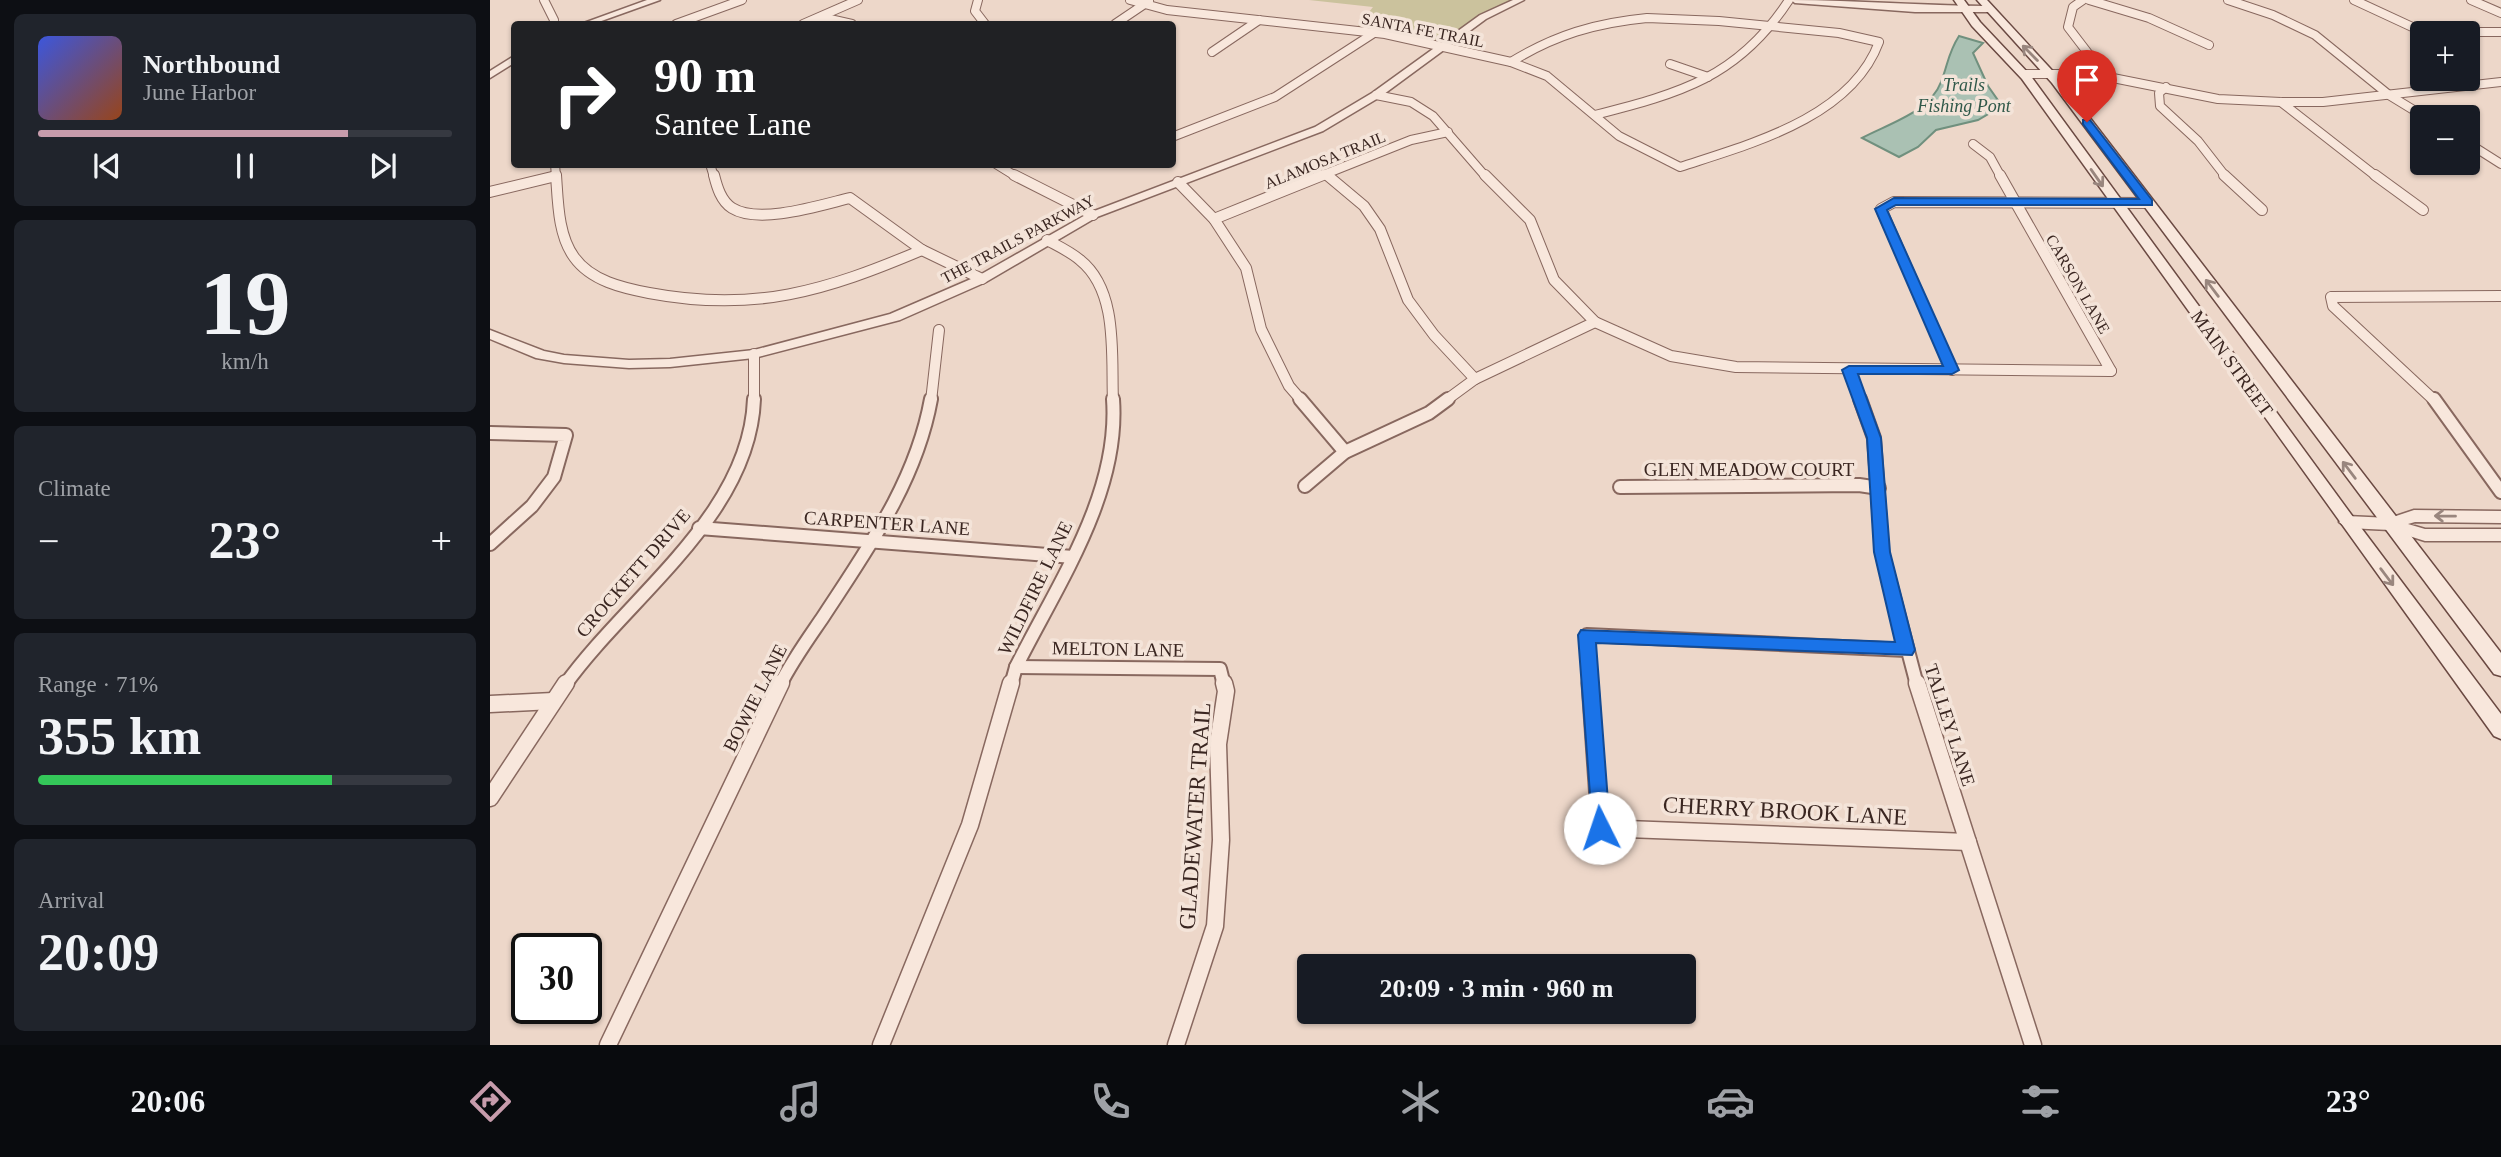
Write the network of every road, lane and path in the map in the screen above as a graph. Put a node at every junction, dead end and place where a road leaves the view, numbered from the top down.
1 (544, 0) edge
2 (656, 0) edge
3 (742, 0) edge
4 (858, 0) edge
5 (978, 0) edge
6 (1130, 0) edge
7 (1520, 0) edge
8 (1789, 0) edge
9 (1795, 0) edge
10 (2083, 0) edge
11 (2089, 0) edge
12 (2228, 0) edge
13 (2354, 0) edge
14 (2471, 0) edge
15 (1148, 2) edge
16 (1962, 4) edge
17 (1985, 4) edge
18 (2501, 13) edge
19 (821, 17) junction
20 (554, 20) dead end
21 (1259, 20) junction
22 (595, 21) edge
23 (684, 21) edge
24 (811, 21) edge
25 (839, 21) edge
26 (983, 21) edge
27 (1120, 21) edge
28 (1569, 23) dead end
29 (2410, 26) edge
30 (1560, 27) dead end
31 (1774, 27) junction
32 (2480, 32) edge
33 (2501, 32) edge
34 (1374, 33) junction
35 (1877, 39) joint
36 (2209, 45) dead end
37 (1445, 46) junction
38 (1212, 52) dead end
39 (511, 61) edge
40 (1511, 62) junction
41 (1670, 64) dead end
42 (490, 75) edge
43 (1708, 76) junction
44 (2026, 78) junction
45 (2053, 78) junction
46 (2107, 78) junction
47 (2499, 84) edge
48 (2166, 87) junction
49 (1376, 94) junction
50 (2389, 95) junction
51 (2281, 102) junction
52 (2410, 108) edge
53 (1595, 114) junction
54 (1448, 132) junction
55 (1176, 134) edge
56 (1973, 144) dead end
57 (2480, 151) edge
58 (2501, 164) edge
59 (1680, 167) joint
60 (555, 168) edge
61 (711, 168) edge
62 (1002, 168) edge
63 (1327, 175) junction
64 (556, 176) junction
65 (1178, 182) junction
66 (490, 192) edge
67 (2115, 203) junction
68 (2148, 203) junction
69 (2014, 204) junction
70 (2262, 210) dead end
71 (2423, 210) dead end
72 (1093, 215) junction
73 (1214, 219) junction
74 (1047, 240) junction
75 (922, 250) junction
76 (982, 279) junction
77 (2501, 296) edge
78 (1595, 323) junction
79 (939, 330) dead end
80 (490, 334) edge
81 (754, 354) junction
82 (1849, 370) junction
83 (1952, 370) junction
84 (1475, 379) junction
85 (490, 433) edge
86 (1345, 452) junction
87 (1305, 486) dead end
88 (1620, 487) dead end
89 (1879, 488) junction
90 (2501, 492) edge
91 (2501, 517) edge
92 (2347, 522) junction
93 (2390, 524) junction
94 (699, 528) junction
95 (2501, 534) edge
96 (872, 542) junction
97 (490, 544) edge
98 (1073, 557) junction
99 (1906, 650) junction
100 (1016, 667) junction
101 (2501, 668) edge
102 (1220, 669) joint
103 (553, 701) junction
104 (490, 704) edge
105 (2501, 730) edge
106 (490, 798) edge
107 (1968, 842) junction
108 (608, 1045) edge
109 (881, 1045) edge
110 (1176, 1045) edge
111 (2033, 1045) edge

1 - 20 street
2 - 22 street
3 - 23 street
4 - 19 street
5 - 26 street
6 - 15 street, SANTA FE TRAIL
7 - 37 street, THE TRAILS PARKWAY
8 - 31 street
9 - 16 street
10 - 46 street
11 - 36 street
12 - 50 street
13 - 29 street
14 - 18 street
15 - 21 street, SANTA FE TRAIL
15 - 27 street
16 - 17 street
16 - 44 main road, MAIN STREET
45 -> 17 main road, MAIN STREET
19 - 24 street
19 - 25 street
21 - 34 street, SANTA FE TRAIL
21 - 38 street
28 - 31 street
30 - 40 street
31 - 35 street
31 - 43 street
32 - 33 street
34 - 37 street, SANTA FE TRAIL
34 - 55 street
35 - 59 street
37 - 40 street, SANTA FE TRAIL
37 - 49 street, THE TRAILS PARKWAY
39 - 42 street
40 - 53 street, SANTA FE TRAIL
41 - 43 street
43 - 53 street
44 - 45 street
44 -> 67 main road, MAIN STREET
45 - 46 street
45 - 68 main road, MAIN STREET
46 - 48 street
47 - 50 street
48 - 51 street
48 - 70 street
49 - 54 street
49 - 65 street, THE TRAILS PARKWAY
50 - 51 street
50 - 52 street
51 - 71 street
53 - 59 street, SANTA FE TRAIL
54 - 63 street, ALAMOSA TRAIL
54 - 78 street
56 - 69 street, CARSON LANE
57 - 58 street
60 - 64 street
61 - 75 street
62 - 72 street
63 - 73 street, ALAMOSA TRAIL
63 - 84 street
64 - 66 street
64 - 75 street
65 - 72 street, THE TRAILS PARKWAY
65 - 73 street
67 - 68 street
67 - 69 street
67 - 92 main road, MAIN STREET
93 -> 68 main road, MAIN STREET
69 - 83 street
69 - 83 street, CARSON LANE
72 - 74 street, THE TRAILS PARKWAY
73 - 86 street
74 - 76 street, THE TRAILS PARKWAY
74 - 98 street, WILDFIRE LANE
75 - 76 street
76 - 81 street, THE TRAILS PARKWAY
77 - 90 street
78 - 82 street
78 - 84 street
79 - 96 street, BOWIE LANE
80 - 81 street, THE TRAILS PARKWAY
81 - 94 street, CROCKETT DRIVE
82 - 83 street
82 - 89 street, TALLEY LANE
84 - 86 street
85 - 97 street
86 - 87 street
88 - 89 street, GLEN MEADOW COURT
89 - 99 street, TALLEY LANE
91 -> 93 street
92 - 93 street
92 -> 105 main road, MAIN STREET
93 - 95 street
93 - 101 main road, MAIN STREET
94 - 96 street, CARPENTER LANE
94 - 103 street, CROCKETT DRIVE
96 - 98 street, CARPENTER LANE
96 - 108 street, BOWIE LANE
98 - 100 street, WILDFIRE LANE
99 - 107 street, TALLEY LANE
99 - 107 street, CHERRY BROOK LANE
100 - 102 street, MELTON LANE
100 - 109 street, WILDFIRE LANE
102 - 110 street, GLADEWATER TRAIL
103 - 104 street
103 - 106 street, CROCKETT DRIVE
107 - 111 street, TALLEY LANE

